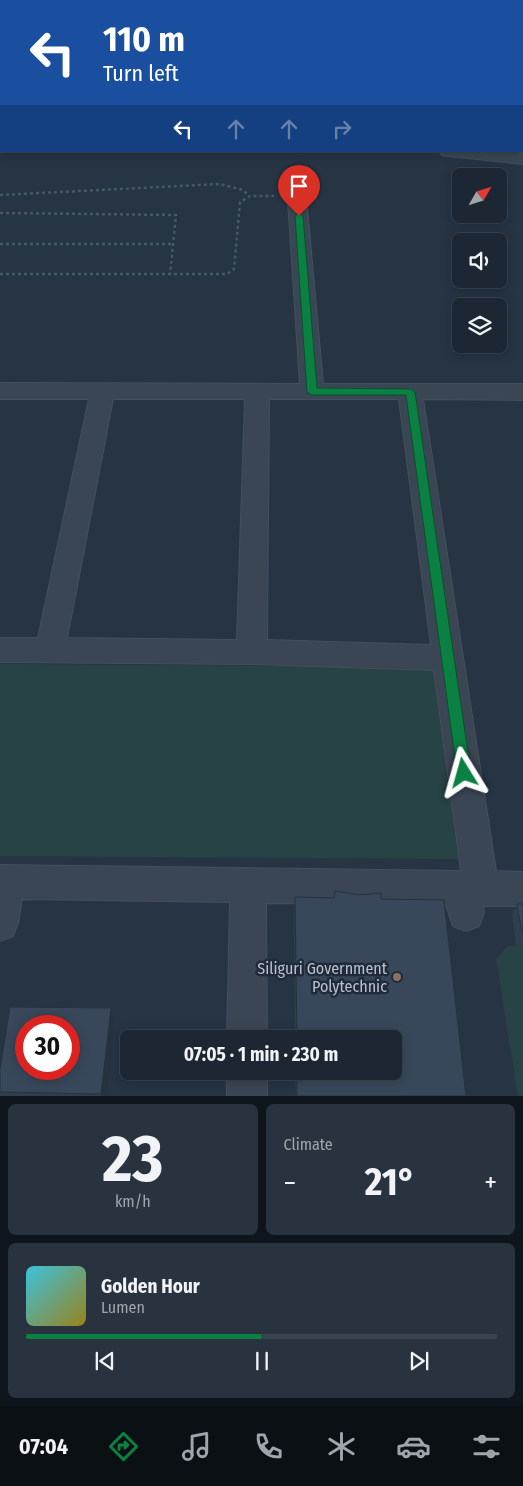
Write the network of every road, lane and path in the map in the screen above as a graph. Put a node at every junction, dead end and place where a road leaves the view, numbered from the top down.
1 (457, 152) edge
2 (523, 159) edge
3 (297, 191) joint
4 (0, 195) edge
5 (249, 196) junction
6 (0, 213) edge
7 (0, 244) edge
8 (173, 244) junction
9 (0, 274) edge
10 (170, 275) junction
11 (0, 391) edge
12 (103, 391) junction
13 (257, 392) junction
14 (312, 392) junction
15 (410, 392) junction
16 (523, 392) edge
17 (0, 650) edge
18 (50, 650) junction
19 (252, 652) junction
20 (448, 658) junction
21 (4, 882) edge
22 (248, 885) junction
23 (523, 889) edge
24 (469, 897) junction
25 (0, 923) edge
26 (247, 1030) edge
27 (247, 1080) edge
28 (247, 1096) edge

1 - 2 street
3 - 5 path
3 - 14 street
4 - 5 path
5 - 10 path
6 - 8 path
7 - 8 path
8 - 10 path
9 - 10 path
11 - 12 street
12 - 13 street
12 - 18 street
13 - 14 street
13 - 19 street
14 - 15 street
15 - 16 street
15 - 20 street
17 - 18 street
18 - 19 street
19 - 20 street
20 - 24 street
21 - 22 street
21 - 25 street
22 - 24 street
22 - 26 street
23 - 24 street
27 - 28 street

